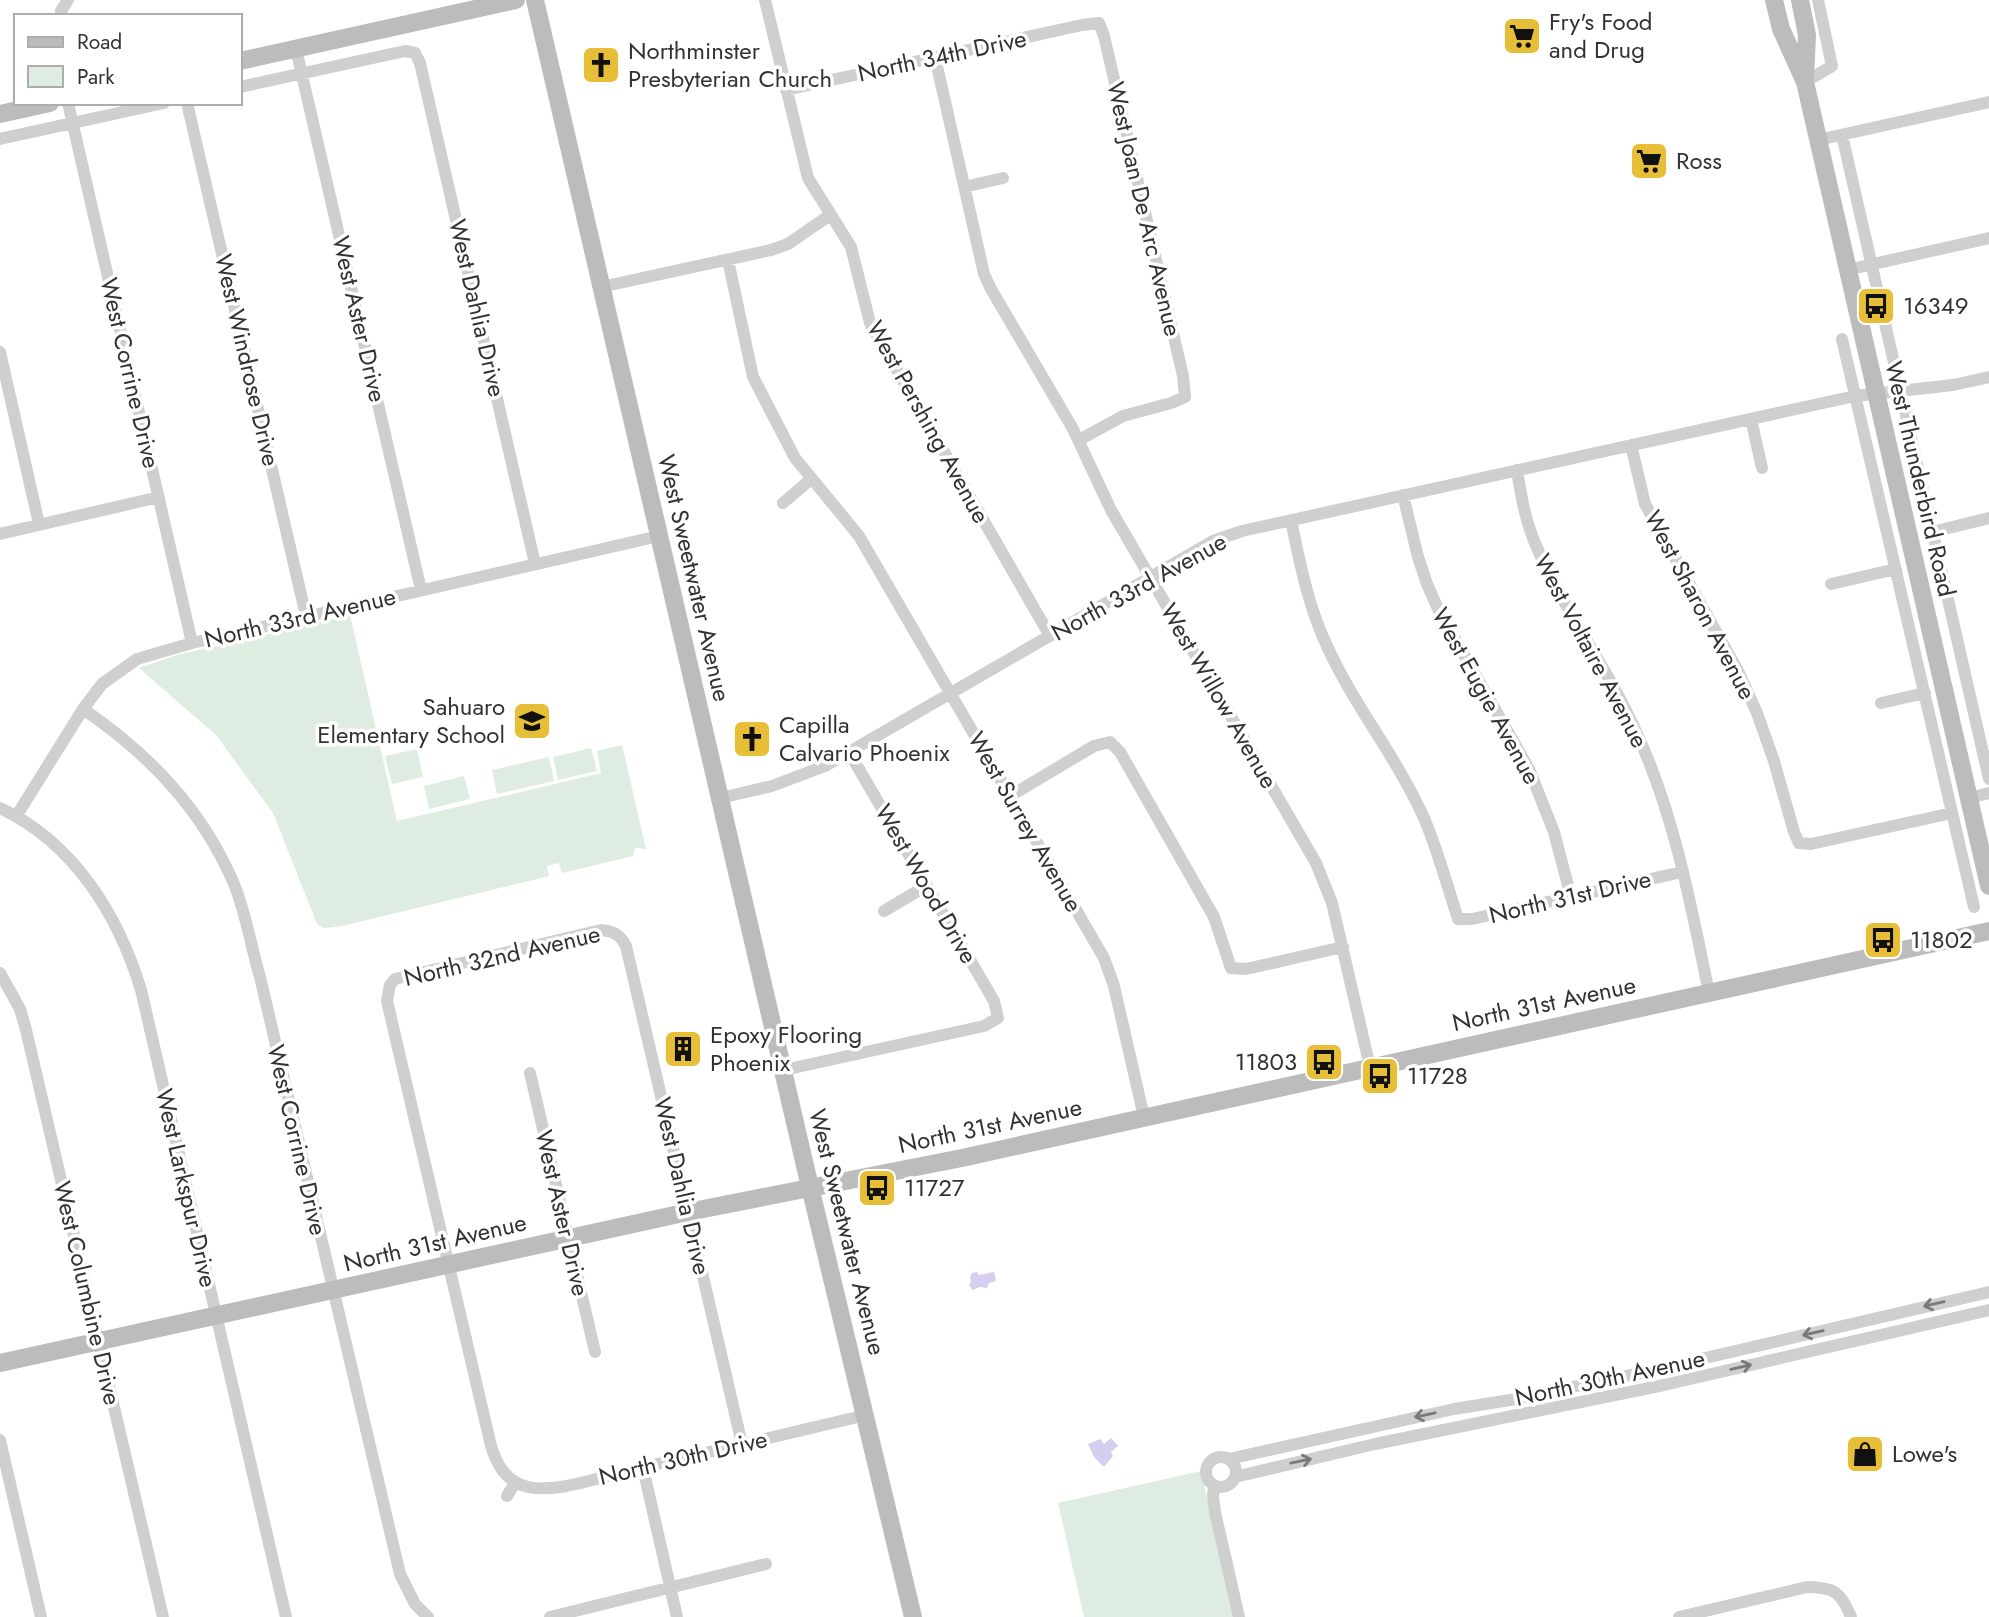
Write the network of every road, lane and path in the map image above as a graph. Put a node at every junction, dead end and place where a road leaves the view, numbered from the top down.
1 (516, 0) edge
2 (534, 0) edge
3 (765, 0) edge
4 (1774, 0) edge
5 (1800, 0) edge
6 (1818, 0) edge
7 (1099, 23) joint
8 (296, 49) junction
9 (935, 57) junction
10 (242, 61) edge
11 (302, 73) junction
12 (1805, 82) junction
13 (242, 87) edge
14 (786, 90) junction
15 (1989, 102) edge
16 (41, 105) edge
17 (68, 105) edge
18 (155, 105) edge
19 (187, 105) edge
20 (0, 114) edge
21 (72, 124) junction
22 (1842, 135) junction
23 (0, 139) edge
24 (1818, 140) junction
25 (1003, 178) dead end
26 (964, 187) junction
27 (830, 215) junction
28 (1989, 238) edge
29 (728, 260) junction
30 (1872, 265) junction
31 (1847, 270) junction
32 (601, 287) junction
33 (1842, 339) dead end
34 (0, 352) edge
35 (1989, 377) edge
36 (1899, 393) junction
37 (1875, 394) junction
38 (1855, 396) junction
39 (1751, 419) junction
40 (1079, 440) junction
41 (1631, 445) junction
42 (1762, 468) dead end
43 (1517, 470) junction
44 (811, 479) junction
45 (1403, 495) junction
46 (159, 498) junction
47 (783, 503) dead end
48 (1989, 518) edge
49 (1291, 520) junction
50 (39, 524) junction
51 (1932, 532) junction
52 (0, 534) edge
53 (659, 536) junction
54 (535, 564) junction
55 (1896, 569) junction
56 (1150, 577) junction
57 (1830, 584) dead end
58 (421, 590) junction
59 (306, 616) junction
60 (1051, 636) junction
61 (192, 643) junction
62 (950, 693) junction
63 (1925, 693) junction
64 (1881, 703) dead end
65 (83, 709) junction
66 (849, 752) junction
67 (1989, 779) edge
68 (1989, 793) edge
69 (1010, 796) junction
70 (720, 798) junction
71 (1969, 798) junction
72 (0, 808) edge
73 (1952, 813) junction
74 (17, 815) junction
75 (1682, 872) junction
76 (926, 886) junction
77 (1989, 886) edge
78 (1571, 897) junction
79 (1974, 907) dead end
80 (884, 911) dead end
81 (1989, 931) edge
82 (615, 932) joint
83 (1343, 947) junction
84 (0, 973) edge
85 (1709, 993) junction
86 (1370, 1068) junction
87 (784, 1070) junction
88 (530, 1073) dead end
89 (1144, 1117) junction
90 (811, 1187) junction
91 (688, 1212) junction
92 (567, 1238) junction
93 (449, 1265) junction
94 (333, 1291) junction
95 (1989, 1292) edge
96 (1989, 1310) edge
97 (215, 1316) junction
98 (98, 1341) junction
99 (595, 1352) dead end
100 (0, 1363) edge
101 (866, 1415) junction
102 (0, 1440) edge
103 (742, 1444) junction
104 (1229, 1459) junction
105 (643, 1468) junction
106 (1235, 1477) junction
107 (514, 1483) junction
108 (1214, 1485) junction
109 (507, 1496) dead end
110 (766, 1564) dead end
111 (671, 1588) junction
112 (41, 1617) edge
113 (163, 1617) edge
114 (286, 1617) edge
115 (428, 1617) edge
116 (550, 1617) edge
117 (677, 1617) edge
118 (913, 1617) edge
119 (1239, 1617) edge
120 (1679, 1617) edge
121 (1851, 1617) edge

1 - 8 street
2 - 32 street, West Sweetwater Avenue
3 - 14 street, West Pershing Avenue
4 - 12 street, West Thunderbird Road
5 - 12 street, West Thunderbird Road
6 - 12 street
7 - 9 street, North 34th Drive
7 - 40 street, West Joan De Arc Avenue
8 - 10 street
8 - 11 street, West Aster Drive
9 - 14 street, North 34th Drive
9 - 26 street, West Willow Avenue
11 - 13 street
11 - 54 street, West Dahlia Drive
11 - 58 street, West Aster Drive
12 - 24 street, West Thunderbird Road
14 - 27 street, West Pershing Avenue
15 - 22 street
16 - 20 street
17 - 21 street, West Corrine Drive
18 - 21 street
19 - 59 street, West Windrose Drive
21 - 23 street
21 - 46 street, West Corrine Drive
22 - 24 street
22 - 30 street, West Thunderbird Road
24 - 31 street, West Thunderbird Road
25 - 26 street
26 - 40 street, West Willow Avenue
27 - 29 street
27 - 60 street, West Pershing Avenue
28 - 30 street
29 - 32 street
29 - 44 street, West Surrey Avenue
30 - 31 street
30 - 36 street, West Thunderbird Road
31 - 37 street, West Thunderbird Road
32 - 53 street, West Sweetwater Avenue
33 - 38 street, West Thunderbird Road
34 - 50 street
35 - 36 street, North 33rd Avenue
36 - 37 street, North 33rd Avenue
36 - 51 street, West Thunderbird Road
37 - 38 street, North 33rd Avenue
37 - 71 street, West Thunderbird Road
38 - 39 street, North 33rd Avenue
38 - 55 street, West Thunderbird Road
39 - 41 street, North 33rd Avenue
39 - 42 street
40 - 56 street, West Willow Avenue
41 - 43 street, North 33rd Avenue
41 - 73 street, West Sharon Avenue
43 - 45 street, North 33rd Avenue
43 - 75 street, West Voltaire Avenue
44 - 47 street
44 - 62 street, West Surrey Avenue
45 - 49 street, North 33rd Avenue
45 - 78 street, West Eugie Avenue
46 - 50 street
46 - 61 street, West Corrine Drive
48 - 51 street
49 - 56 street, North 33rd Avenue
49 - 78 street, North 31st Drive
50 - 52 street
51 - 67 street, West Thunderbird Road
53 - 54 street, North 33rd Avenue
53 - 70 street, West Sweetwater Avenue
54 - 58 street, North 33rd Avenue
55 - 57 street
55 - 63 street, West Thunderbird Road
56 - 60 street, North 33rd Avenue
56 - 83 street, West Willow Avenue
58 - 59 street, North 33rd Avenue
59 - 61 street, North 33rd Avenue
60 - 62 street, North 33rd Avenue
61 - 65 street, North 33rd Avenue
62 - 66 street, North 33rd Avenue
62 - 69 street, West Surrey Avenue
63 - 64 street
63 - 73 street, West Thunderbird Road
65 - 74 street, North 33rd Avenue
65 - 94 street, West Corrine Drive
66 - 70 street, North 33rd Avenue
66 - 76 street, West Wood Drive
68 - 71 street
69 - 83 street
69 - 89 street, West Surrey Avenue
70 - 87 street, West Sweetwater Avenue
71 - 77 street, West Thunderbird Road
72 - 74 street, West Larkspur Drive
73 - 79 street, West Thunderbird Road
74 - 97 street, West Larkspur Drive
75 - 78 street, North 31st Drive
75 - 85 street, West Voltaire Avenue
76 - 80 street
76 - 87 street, West Wood Drive
81 - 85 street, North 31st Avenue
82 - 91 street, West Dahlia Drive
82 - 93 street, North 32nd Avenue
83 - 86 street, West Willow Avenue
84 - 98 street, West Columbine Drive
85 - 86 street, North 31st Avenue
86 - 89 street, North 31st Avenue
87 - 90 street, West Sweetwater Avenue
88 - 92 street, West Aster Drive
89 - 90 street, North 31st Avenue
90 - 91 street, North 31st Avenue
90 - 101 street, West Sweetwater Avenue
91 - 92 street, North 31st Avenue
91 - 103 street, West Dahlia Drive
92 - 93 street, North 31st Avenue
92 - 99 street, West Aster Drive
93 - 94 street, North 31st Avenue
93 - 107 street
94 - 97 street, North 31st Avenue
94 - 115 street, West Corrine Drive
95 -> 104 street, North 30th Avenue
106 -> 96 street, North 30th Avenue
97 - 98 street, North 31st Avenue
97 - 114 street, West Larkspur Drive
98 - 100 street, North 31st Avenue
98 - 113 street, West Columbine Drive
101 - 103 street, North 30th Drive
101 - 118 street, West Sweetwater Avenue
102 - 112 street
103 - 105 street, North 30th Drive
104 - 106 street
104 - 108 street, North 30th Avenue
105 - 107 street, North 30th Drive
105 - 111 street
106 - 108 street, North 30th Avenue
107 - 109 street
108 - 119 street
110 - 111 street
111 - 116 street
111 - 117 street
120 - 121 street

